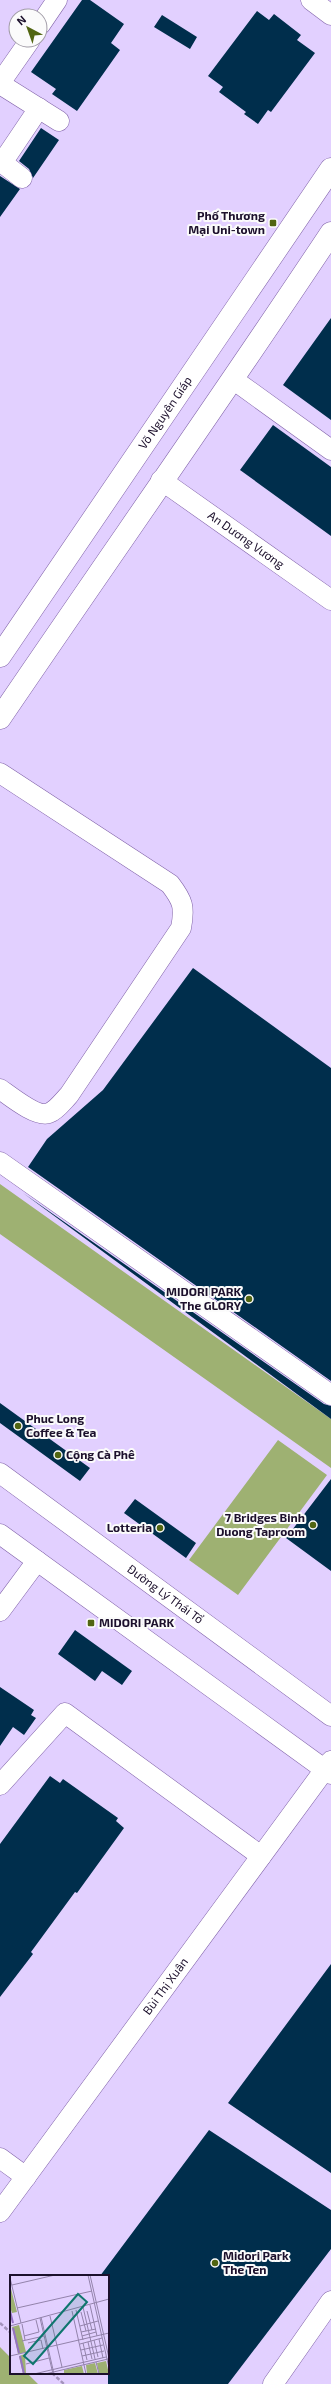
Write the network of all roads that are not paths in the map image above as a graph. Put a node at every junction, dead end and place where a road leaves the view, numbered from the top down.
1 (57, 0) edge
2 (311, 0) edge
3 (48, 13) edge
4 (331, 15) edge
5 (25, 48) edge
6 (0, 84) edge
7 (39, 108) junction
8 (60, 121) dead end
9 (1, 162) edge
10 (331, 169) edge
11 (22, 178) dead end
12 (331, 233) edge
13 (234, 380) junction
14 (329, 444) edge
15 (161, 480) junction
16 (331, 600) edge
17 (0, 656) edge
18 (0, 718) edge
19 (0, 772) edge
20 (0, 1089) edge
21 (0, 1162) edge
22 (331, 1395) edge
23 (0, 1473) edge
24 (0, 1534) edge
25 (37, 1561) junction
26 (0, 1611) edge
27 (331, 1716) edge
28 (329, 1768) edge
29 (0, 1785) edge
30 (261, 1856) junction
31 (0, 2158) edge
32 (26, 2177) junction
33 (0, 2212) edge
34 (331, 2301) edge
35 (273, 2384) edge

1 - 3 street
2 - 4 street
5 - 6 street
6 - 7 street
7 - 8 street
7 - 9 street
9 - 11 street
10 - 17 main road, Võ Nguyên Giáp
12 - 13 main road
13 - 14 street
13 - 15 main road
15 - 16 street, An Dương Vương
15 - 18 main road
19 - 20 street
21 - 22 street
23 - 27 street, Đường Lý Thái Tổ
24 - 25 street
25 - 26 street
25 - 28 street
28 - 30 street, Bùi Thị Xuân
29 - 30 street
30 - 32 street, Bùi Thị Xuân
31 - 32 street
32 - 33 street, Bùi Thị Xuân
34 - 35 street

